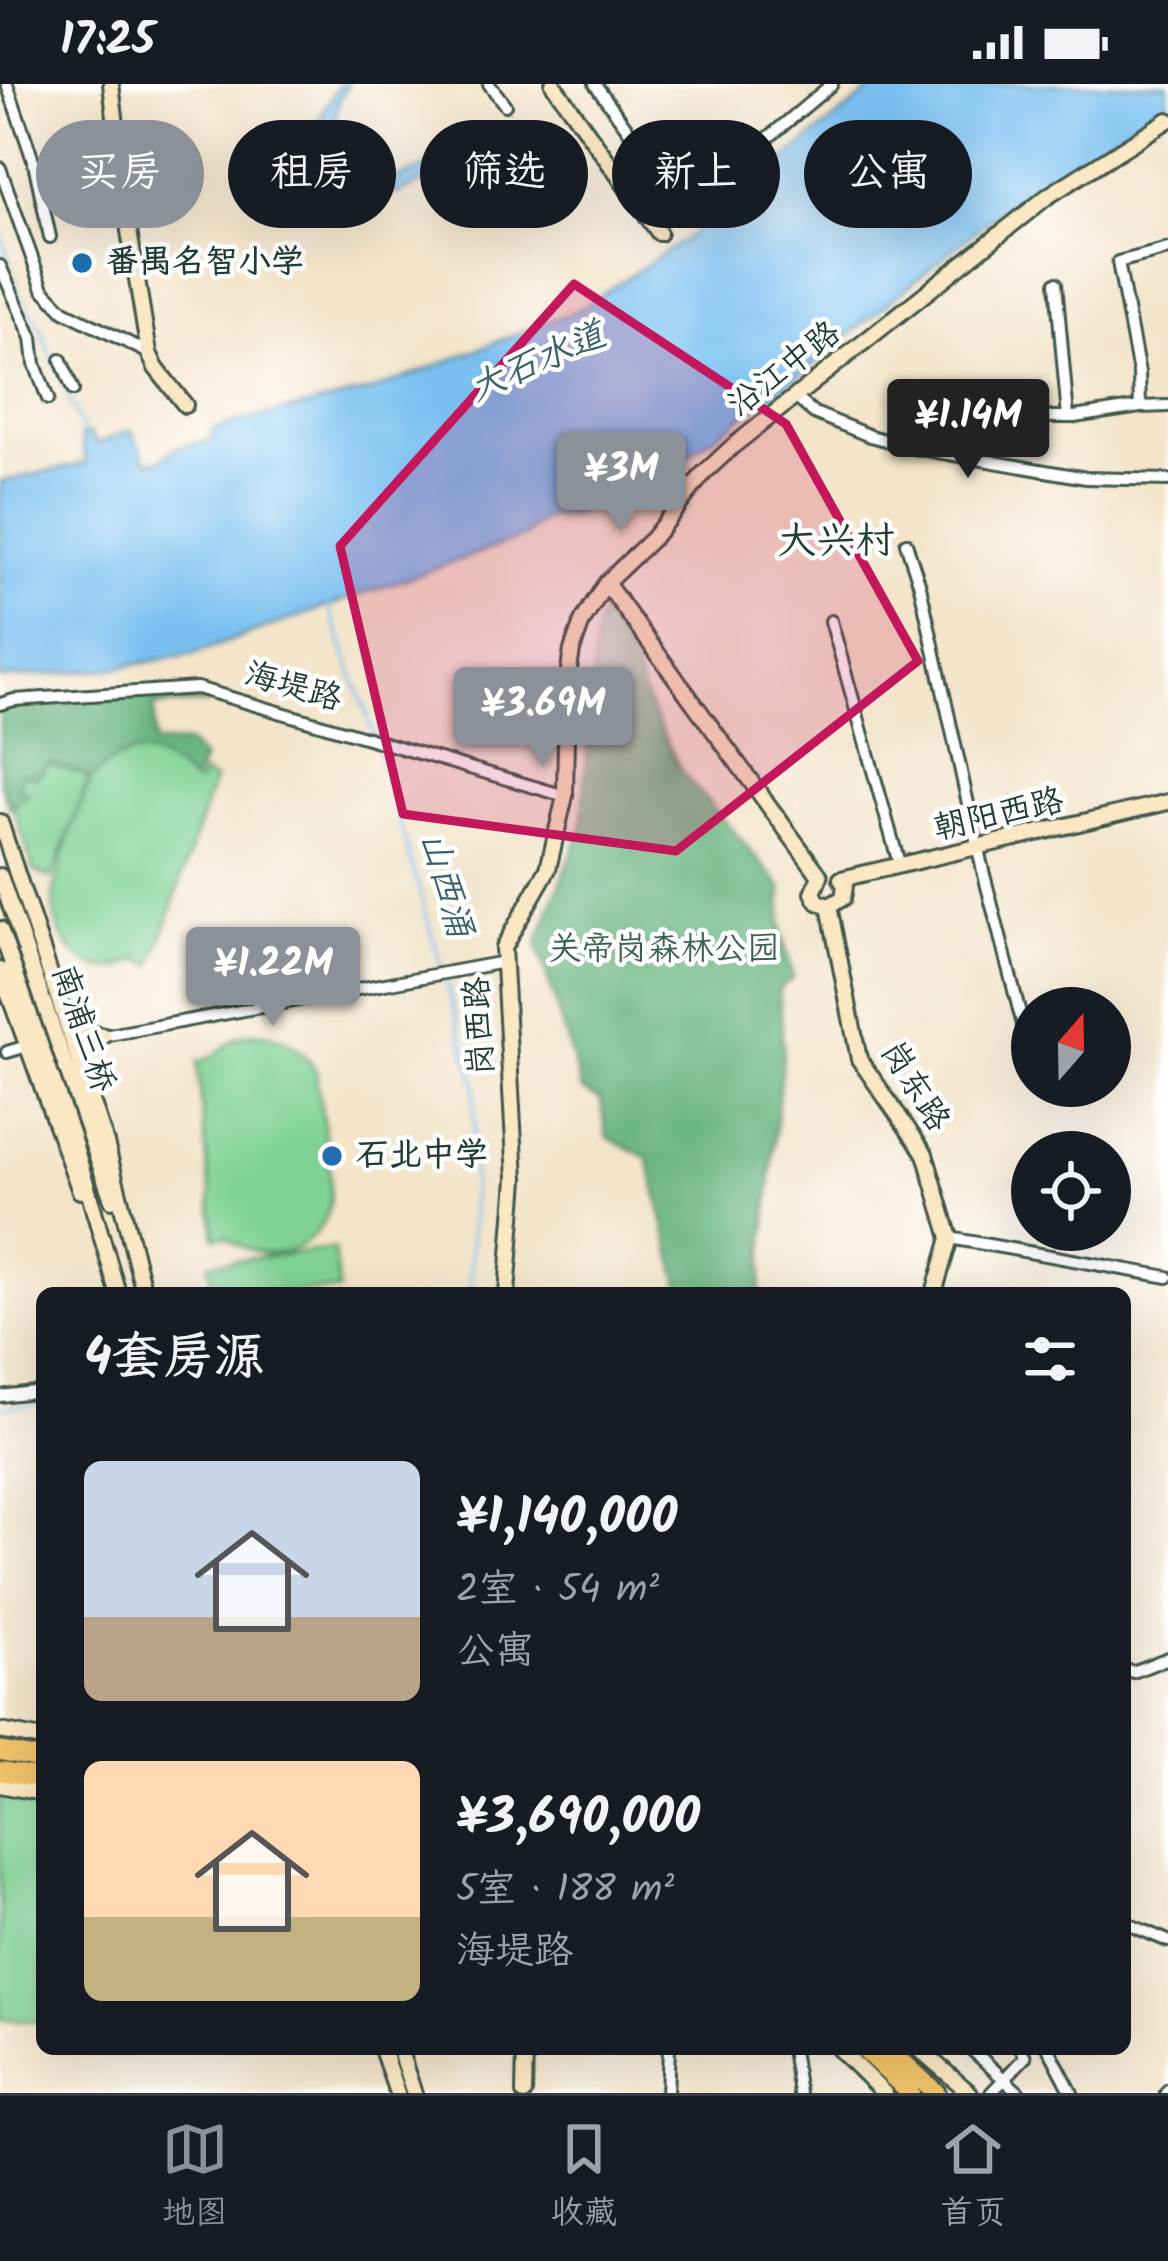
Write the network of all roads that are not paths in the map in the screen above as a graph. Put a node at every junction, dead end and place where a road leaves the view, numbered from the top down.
1 (7, 84) edge
2 (111, 84) edge
3 (489, 84) edge
4 (554, 84) edge
5 (595, 84) edge
6 (832, 84) edge
7 (505, 105) dead end
8 (1168, 120) edge
9 (1168, 130) edge
10 (0, 168) edge
11 (659, 233) dead end
12 (50, 236) dead end
13 (1168, 249) edge
14 (0, 266) edge
15 (1056, 284) dead end
16 (149, 353) junction
17 (40, 380) junction
18 (73, 390) dead end
19 (48, 399) dead end
20 (798, 400) junction
21 (185, 404) dead end
22 (1168, 406) edge
23 (1139, 407) junction
24 (937, 417) dead end
25 (1068, 417) junction
26 (1168, 480) edge
27 (669, 517) joint
28 (906, 543) dead end
29 (606, 583) junction
30 (831, 621) dead end
31 (0, 704) edge
32 (565, 796) junction
33 (1168, 802) edge
34 (1, 830) edge
35 (981, 849) junction
36 (900, 867) junction
37 (0, 876) edge
38 (820, 877) junction
39 (841, 879) junction
40 (829, 906) junction
41 (0, 929) edge
42 (504, 962) junction
43 (0, 970) edge
44 (1014, 987) edge
45 (70, 1028) junction
46 (104, 1036) junction
47 (27, 1046) junction
48 (7, 1052) dead end
49 (79, 1060) junction
50 (950, 1238) junction
51 (1168, 1277) edge
52 (116, 1287) edge
53 (116, 1287) edge
54 (142, 1287) edge
55 (142, 1287) edge
56 (507, 1287) edge
57 (936, 1287) edge
58 (36, 1392) edge
59 (0, 1396) edge
60 (1168, 1658) edge
61 (1131, 1672) edge
62 (0, 1731) edge
63 (36, 1738) edge
64 (0, 1750) edge
65 (36, 1758) edge
66 (0, 1771) edge
67 (36, 1777) edge
68 (0, 1786) edge
69 (36, 1792) edge
70 (1131, 1926) edge
71 (1168, 1941) edge
72 (384, 2055) edge
73 (401, 2055) edge
74 (525, 2055) edge
75 (668, 2055) edge
76 (793, 2055) edge
77 (845, 2055) edge
78 (870, 2055) edge
79 (895, 2055) edge
80 (926, 2055) edge
81 (978, 2055) edge
82 (1024, 2055) edge
83 (1052, 2055) edge
84 (1004, 2079) junction
85 (397, 2093) edge
86 (414, 2093) edge
87 (524, 2093) edge
88 (668, 2093) edge
89 (799, 2093) edge
90 (884, 2093) edge
91 (910, 2093) edge
92 (936, 2093) edge
93 (970, 2093) edge
94 (991, 2093) edge
95 (1019, 2093) edge
96 (1072, 2093) edge

1 - 12 street
2 - 16 street
3 - 7 street
4 - 11 street
5 - 6 street
8 - 20 street, 沿江中路
9 - 20 street, 沿江中路
10 - 16 street
13 - 23 street
14 - 17 street
15 - 25 street
16 - 21 street
17 - 18 street
17 - 19 street
20 - 26 street
20 - 27 street, 沿江中路
22 - 23 street
23 - 25 street
24 - 25 street
27 - 29 street, 岗西路
28 - 35 street
29 - 32 street, 岗西路
29 - 38 street
30 - 36 street
31 - 32 street, 海堤路
32 - 42 street, 岗西路
33 - 35 street, 朝阳西路
34 - 45 street
35 - 36 street, 朝阳西路
35 - 44 street
36 - 39 street, 朝阳西路
37 - 54 street, 南浦三桥
38 - 39 street
38 - 40 street
39 - 40 street
40 - 50 street, 岗东路
41 - 52 street, 南浦三桥
42 - 46 street
42 - 56 street, 岗西路
43 - 47 street
45 - 46 street
45 - 49 street
46 - 49 street
47 - 48 street
47 - 53 street
49 - 55 street
50 - 51 street
50 - 57 street
58 - 59 street
60 - 61 street
62 - 63 street
64 - 65 highway
66 - 67 highway
68 - 69 street
70 - 71 street
72 - 85 street
73 - 86 street
74 - 87 street
75 - 88 street
76 - 89 street
77 - 90 street
78 - 91 highway
79 - 92 highway
80 - 93 street
81 - 84 street
82 - 84 street
83 - 96 street
84 - 94 street
84 - 95 street

